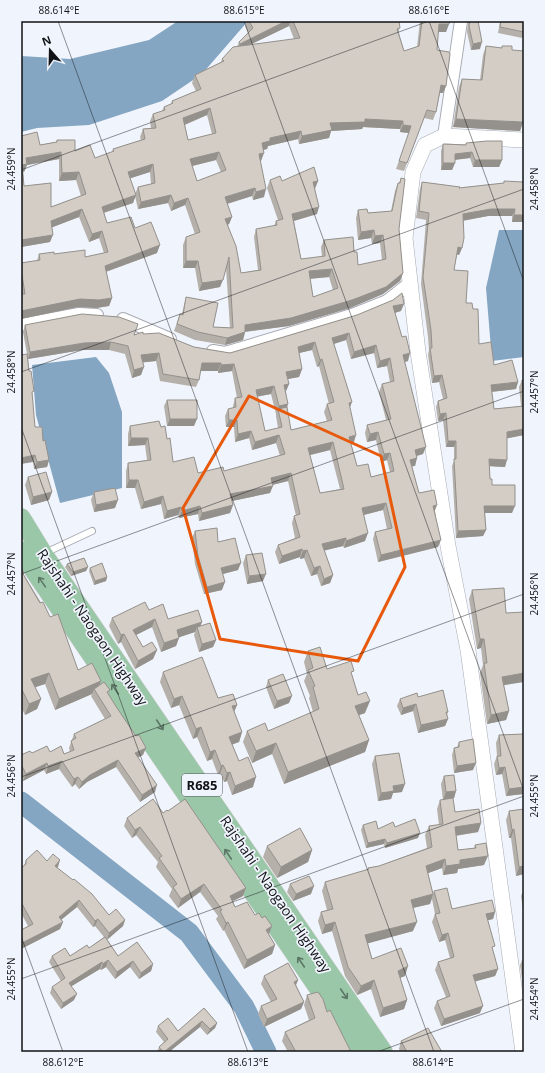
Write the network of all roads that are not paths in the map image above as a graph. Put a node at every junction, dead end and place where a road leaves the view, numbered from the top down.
1 (461, 21) edge
2 (444, 136) junction
3 (524, 140) edge
4 (410, 283) junction
5 (21, 325) edge
6 (180, 342) edge
7 (201, 349) edge
8 (21, 518) edge
9 (92, 531) dead end
10 (32, 557) edge
11 (362, 1052) edge
12 (383, 1052) edge
13 (524, 1052) edge

1 - 2 street
2 - 3 street
2 - 4 street
4 - 7 street
4 - 13 street
5 - 6 street
8 - 10 main road, Rajshahi - Naogaon Highway / R685
9 - 10 lane
11 -> 10 main road, Rajshahi - Naogaon Highway / R685
10 -> 12 main road, Rajshahi - Naogaon Highway / R685

